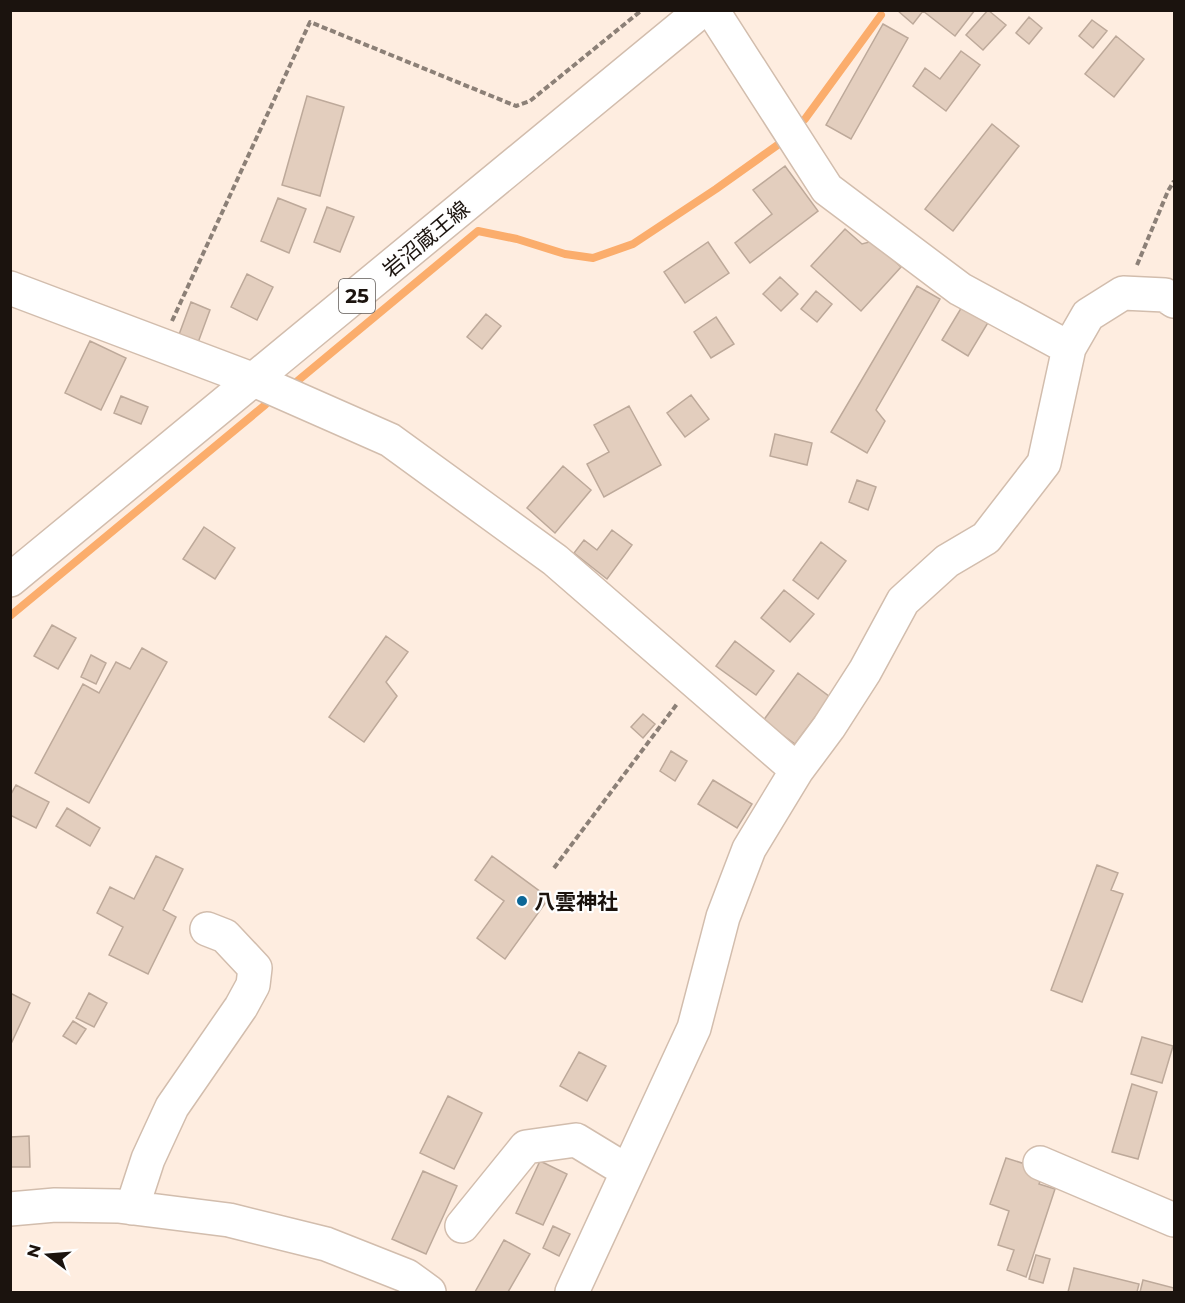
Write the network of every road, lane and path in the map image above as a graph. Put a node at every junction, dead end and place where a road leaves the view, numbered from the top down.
1 (642, 10) edge
2 (702, 10) edge
3 (712, 10) edge
4 (1174, 181) edge
5 (10, 288) edge
6 (1123, 293) junction
7 (1174, 301) edge
8 (161, 344) junction
9 (1068, 348) junction
10 (254, 380) junction
11 (10, 580) edge
12 (694, 681) junction
13 (797, 770) junction
14 (554, 868) dead end
15 (207, 929) dead end
16 (1040, 1163) dead end
17 (627, 1171) junction
18 (132, 1208) junction
19 (10, 1209) edge
20 (1174, 1220) edge
21 (462, 1226) dead end
22 (429, 1293) edge
23 (572, 1293) edge

1 - 8 path
2 - 10 street, 岩沼蔵王線 / 25
3 - 9 street
4 - 6 path
5 - 8 street
6 - 7 street
6 - 9 street
8 - 10 street
9 - 13 street
10 - 11 street, 岩沼蔵王線 / 25
10 - 12 street
12 - 13 street
12 - 14 path
13 - 17 street
15 - 18 street
16 - 20 street
17 - 21 street
17 - 23 street
18 - 19 street
18 - 22 street

